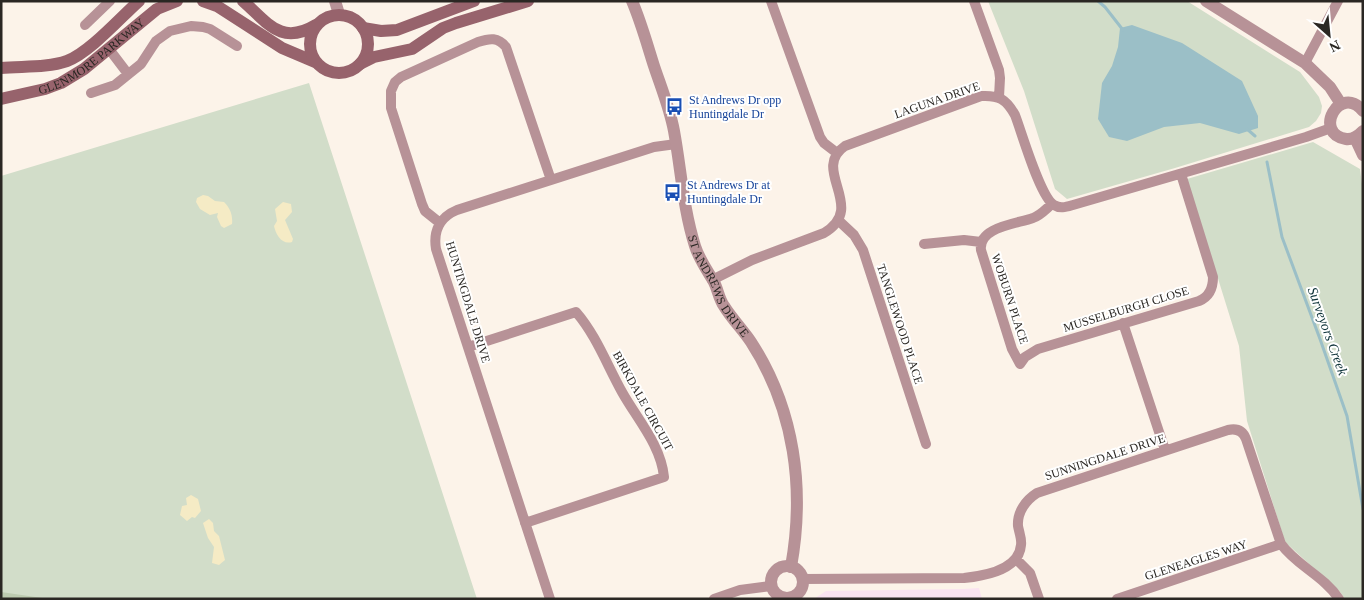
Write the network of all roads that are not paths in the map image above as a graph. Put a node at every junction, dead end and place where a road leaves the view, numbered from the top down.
1 (110, 1) edge
2 (139, 1) edge
3 (178, 1) edge
4 (203, 1) edge
5 (242, 1) edge
6 (335, 1) edge
7 (474, 1) edge
8 (528, 1) edge
9 (632, 1) edge
10 (771, 1) edge
11 (974, 1) edge
12 (1206, 1) edge
13 (1338, 1) edge
14 (338, 14) junction
15 (84, 25) dead end
16 (317, 25) junction
17 (364, 28) junction
18 (237, 46) dead end
19 (109, 49) junction
20 (315, 62) junction
21 (1305, 63) junction
22 (360, 64) junction
23 (1, 68) edge
24 (128, 74) junction
25 (91, 93) dead end
26 (999, 97) junction
27 (1, 99) edge
28 (1340, 104) junction
29 (1363, 111) edge
30 (1331, 128) junction
31 (1359, 134) edge
32 (676, 144) junction
33 (837, 153) junction
34 (1363, 155) edge
35 (1181, 174) junction
36 (551, 180) junction
37 (1052, 204) junction
38 (838, 220) junction
39 (440, 223) junction
40 (981, 242) junction
41 (924, 244) dead end
42 (712, 280) junction
43 (1124, 323) junction
44 (468, 347) junction
45 (1020, 364) joint
46 (926, 444) dead end
47 (1165, 450) junction
48 (525, 523) junction
49 (1281, 544) junction
50 (1016, 559) junction
51 (791, 567) junction
52 (803, 579) junction
53 (771, 586) junction
54 (781, 598) edge
55 (550, 599) edge
56 (714, 599) edge
57 (1039, 599) edge
58 (1117, 599) edge
59 (1339, 599) edge

1 - 15 street
2 - 23 main road, GLENMORE PARKWAY
3 - 19 main road, GLENMORE PARKWAY
4 - 20 main road
5 - 16 main road
6 - 14 street
7 - 17 main road
8 - 22 main road
9 - 32 street, ST ANDREWS DRIVE
10 - 33 street
11 - 26 street
12 - 21 street
13 - 21 street
14 - 16 main road
14 - 17 main road
16 - 20 main road
17 - 22 main road
18 - 24 street
19 - 24 street
19 - 27 main road, GLENMORE PARKWAY
20 - 22 main road
21 - 28 street
24 - 25 street
26 - 33 street, LAGUNA DRIVE
26 - 37 street, LAGUNA DRIVE
28 - 29 street
28 - 30 street
30 - 31 street
30 - 35 street
31 - 34 street
32 - 36 street
32 - 42 street, ST ANDREWS DRIVE
33 - 38 street
35 - 37 street
35 - 43 street, MUSSELBURGH CLOSE
36 - 39 street
36 - 39 street
37 - 40 street, WOBURN PLACE
38 - 42 street
38 - 46 street, TANGLEWOOD PLACE
39 - 44 street, HUNTINGDALE DRIVE
40 - 41 street, WOBURN PLACE
40 - 45 street, WOBURN PLACE
42 - 51 street, ST ANDREWS DRIVE
43 - 45 street, MUSSELBURGH CLOSE
43 - 47 street
44 - 48 street, HUNTINGDALE DRIVE
44 - 48 street, BIRKDALE CIRCUIT
47 - 49 street, SUNNINGDALE DRIVE
47 - 50 street, SUNNINGDALE DRIVE
48 - 55 street, HUNTINGDALE DRIVE
49 - 58 street, GLENEAGLES WAY
49 - 59 street, SUNNINGDALE DRIVE
50 - 52 street
50 - 57 street
51 - 52 street
51 - 53 street
52 - 54 street
53 - 54 street
53 - 56 street

